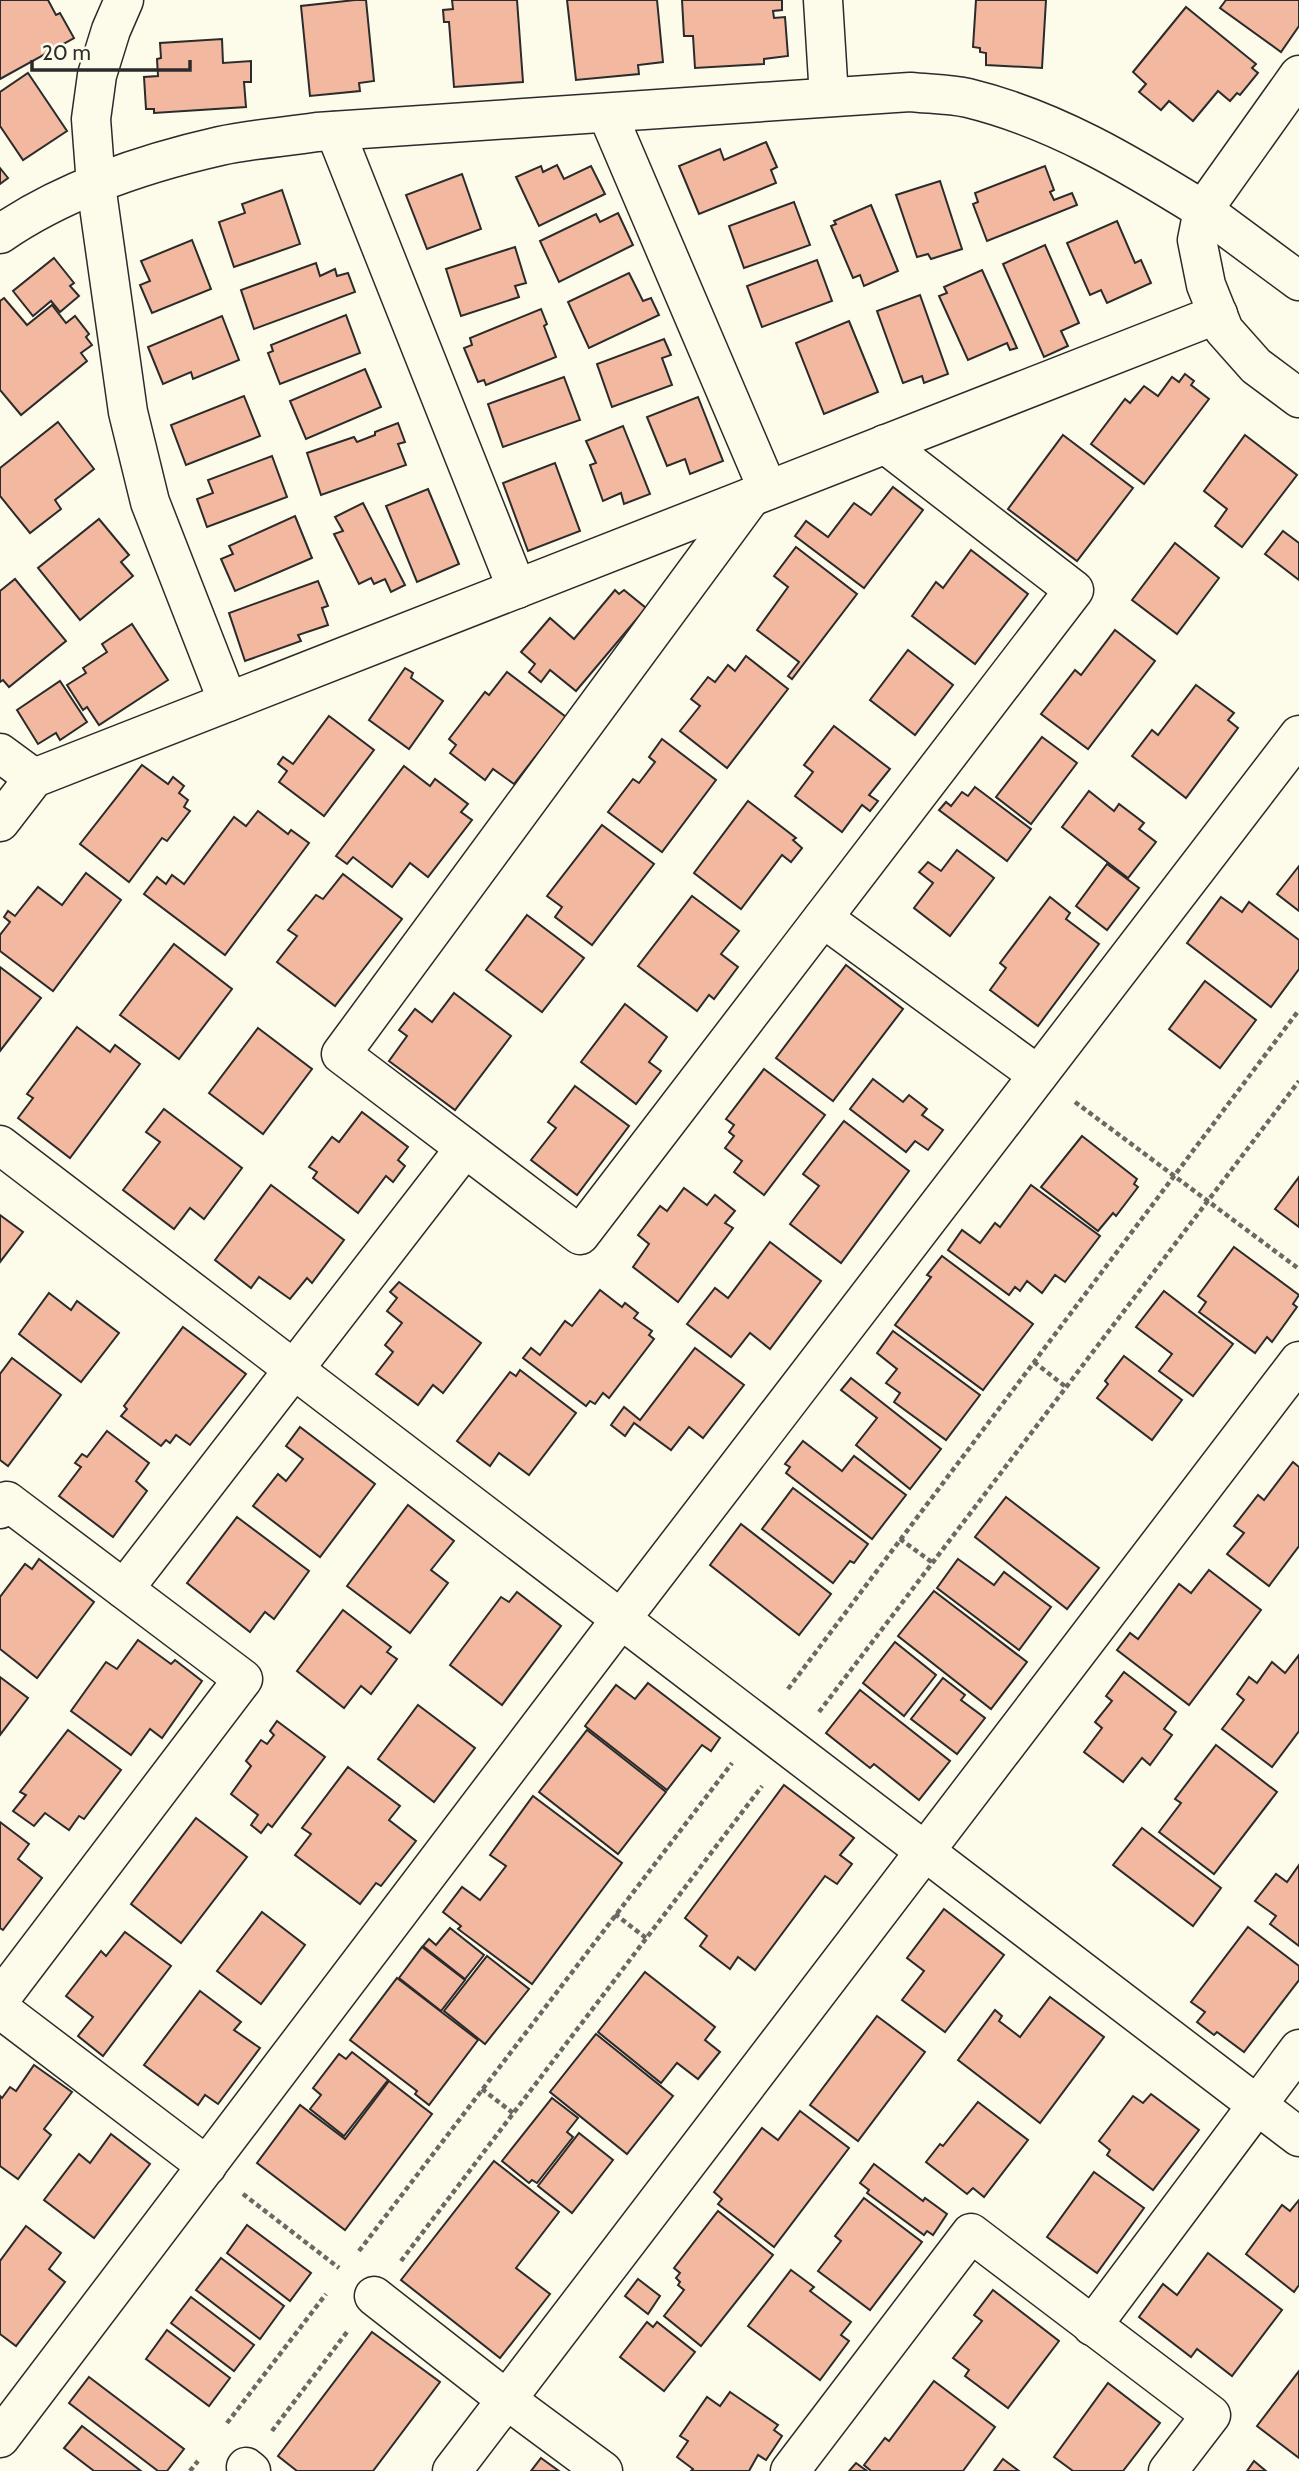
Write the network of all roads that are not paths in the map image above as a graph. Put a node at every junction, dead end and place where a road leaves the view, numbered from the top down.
1 (124, 0) edge
2 (823, 0) edge
3 (1299, 75) edge
4 (830, 97) junction
5 (607, 113) junction
6 (335, 131) junction
7 (96, 186) junction
8 (1203, 211) junction
9 (0, 234) edge
10 (1299, 281) edge
11 (1218, 314) junction
12 (1299, 398) edge
13 (886, 444) junction
14 (759, 494) junction
15 (517, 589) junction
16 (228, 702) junction
17 (1299, 735) edge
18 (0, 753) edge
19 (34, 778) junction
20 (0, 822) edge
21 (823, 918) junction
22 (1038, 1075) junction
23 (0, 1146) edge
24 (465, 1148) junction
25 (1299, 1361) edge
26 (295, 1370) junction
27 (0, 1509) edge
28 (124, 1589) junction
29 (621, 1619) junction
30 (925, 1852) junction
31 (0, 1999) edge
32 (0, 2009) edge
33 (1299, 2049) edge
34 (1257, 2105) junction
35 (1299, 2137) edge
36 (206, 2166) junction
37 (374, 2296) road end
38 (1092, 2326) junction
39 (506, 2400) junction
40 (0, 2438) edge
41 (452, 2471) edge
42 (603, 2471) edge
43 (790, 2471) edge
44 (1168, 2471) edge

1 - 7 street
2 - 4 street
3 - 8 street
4 - 5 street
4 - 8 street
5 - 6 street
5 - 14 street
6 - 7 street
6 - 15 street
7 - 9 street
7 - 16 street
8 - 10 street
8 - 11 street
11 - 12 street
11 - 13 street
13 - 14 street
13 - 21 street
14 - 15 street
14 - 24 street
15 - 16 street
16 - 19 street
17 - 22 street
18 - 19 street
19 - 20 street
21 - 22 street
21 - 24 street
22 - 29 street
23 - 26 street
24 - 26 street
25 - 30 street
26 - 28 street
26 - 29 street
27 - 28 street
28 - 31 street
29 - 30 street
29 - 36 street
30 - 34 street
30 - 39 street
32 - 36 street
33 - 34 street
34 - 35 street
34 - 38 street
36 - 40 street
37 - 39 street
38 - 43 street
38 - 44 street
39 - 41 street
39 - 42 street

